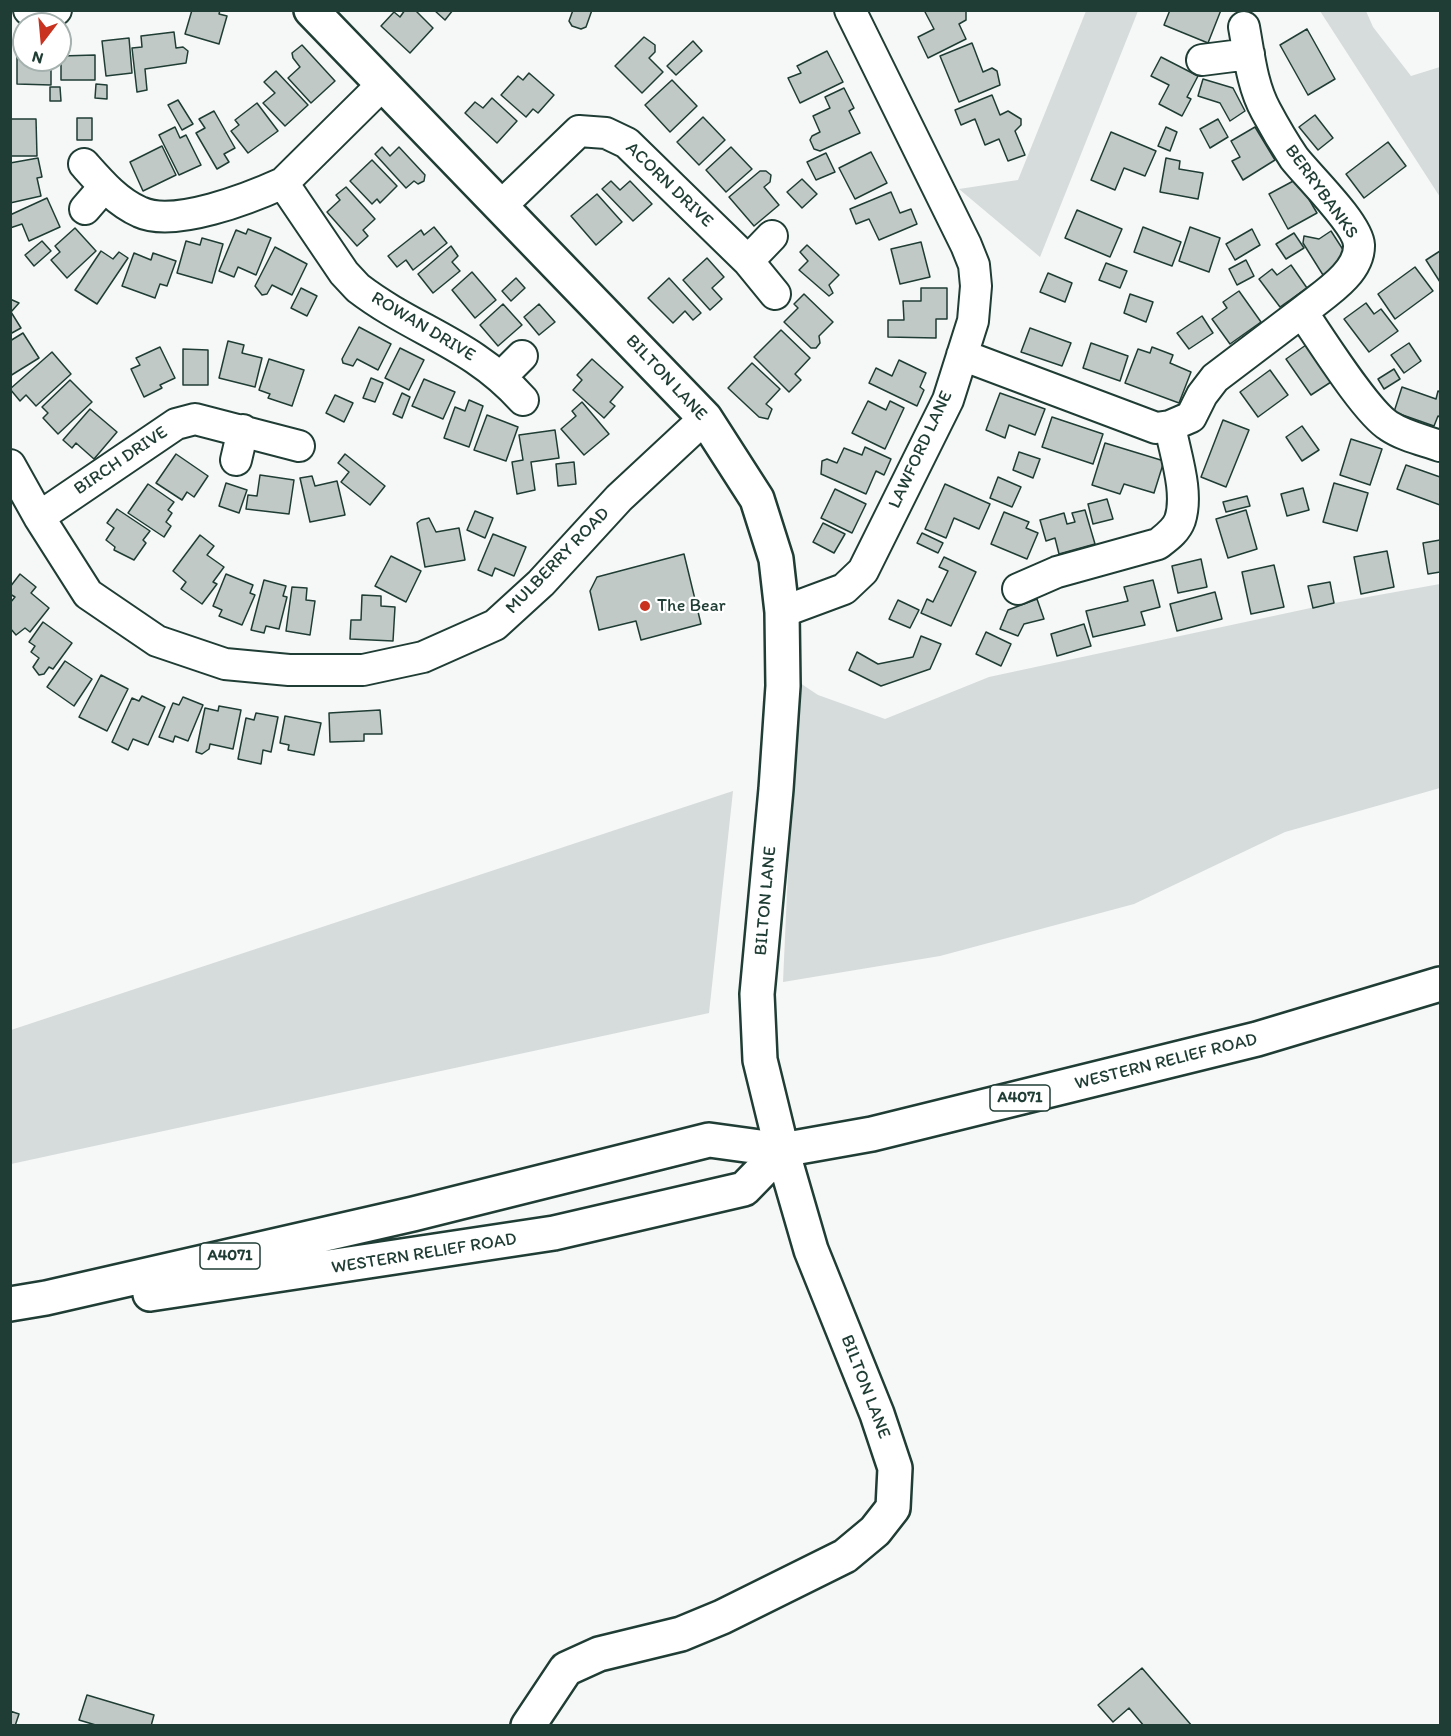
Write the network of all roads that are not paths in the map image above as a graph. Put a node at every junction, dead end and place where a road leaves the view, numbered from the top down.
1 (29, 10) edge
2 (56, 10) edge
3 (311, 10) edge
4 (850, 10) edge
5 (1203, 60) dead end
6 (383, 84) junction
7 (84, 164) dead end
8 (283, 183) junction
9 (501, 206) junction
10 (772, 236) dead end
11 (748, 261) junction
12 (775, 294) dead end
13 (1302, 312) junction
14 (962, 355) junction
15 (523, 400) dead end
16 (705, 418) junction
17 (1170, 426) junction
18 (243, 430) junction
19 (299, 446) dead end
20 (1440, 446) edge
21 (236, 460) dead end
22 (10, 465) edge
23 (39, 517) junction
24 (1018, 589) dead end
25 (782, 612) junction
26 (1440, 984) edge
27 (782, 1150) junction
28 (46, 1299) junction
29 (10, 1304) edge
30 (528, 1725) edge

1 - 2 street
3 - 6 main road, BILTON LANE
4 - 14 street, LAWFORD LANE
5 - 13 street, BERRYBANKS
6 - 8 street
6 - 9 main road, BILTON LANE
7 - 8 street
8 - 15 street, ROWAN DRIVE
9 - 11 street, ACORN DRIVE
9 - 16 main road, BILTON LANE
10 - 11 street
11 - 12 street, ACORN DRIVE
13 - 17 street, BERRYBANKS
13 - 20 street
14 - 17 street
14 - 25 street, LAWFORD LANE
16 - 23 street, MULBERRY ROAD
16 - 25 main road, BILTON LANE
17 - 24 street
18 - 19 street, BIRCH DRIVE
18 - 21 street
18 - 23 street, BIRCH DRIVE
22 - 23 street, MULBERRY ROAD
25 - 27 main road, BILTON LANE
26 - 27 main road, WESTERN RELIEF ROAD / A4071
27 - 28 main road, WESTERN RELIEF ROAD / A4071
27 - 28 main road, WESTERN RELIEF ROAD / A4071
27 - 30 main road, BILTON LANE
28 - 29 main road, WESTERN RELIEF ROAD / A4071

